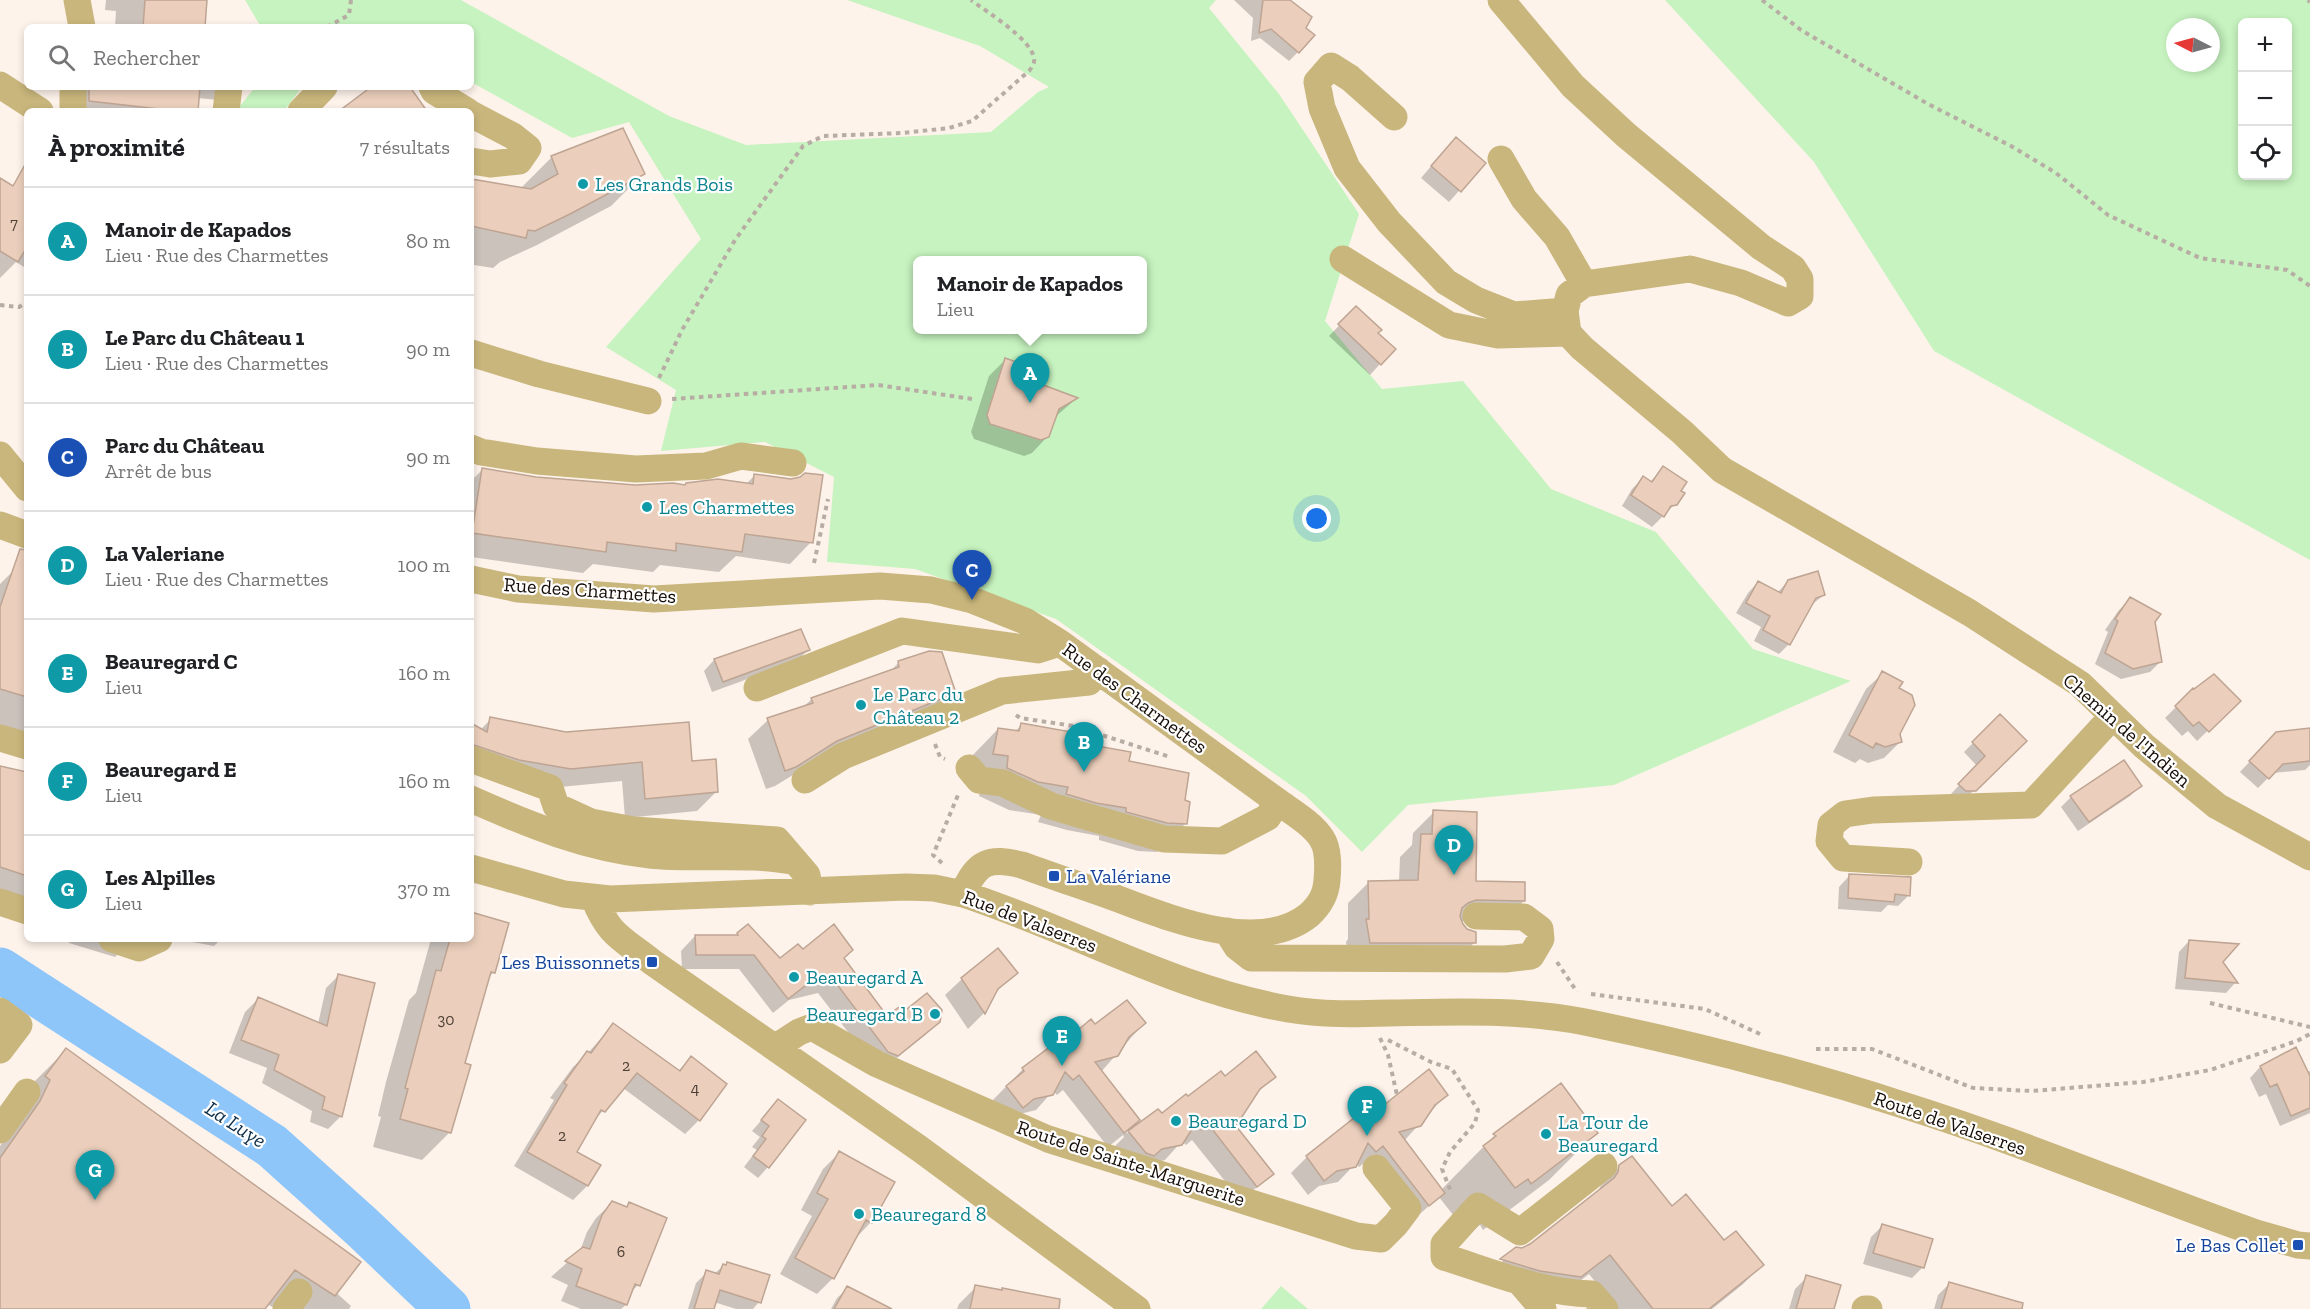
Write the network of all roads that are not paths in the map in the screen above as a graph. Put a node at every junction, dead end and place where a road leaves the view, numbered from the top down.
1 (77, 0) edge
2 (1501, 0) edge
3 (81, 24) edge
4 (0, 85) edge
5 (73, 90) edge
6 (229, 90) edge
7 (321, 90) edge
8 (434, 90) edge
9 (35, 108) edge
10 (73, 108) edge
11 (226, 108) edge
12 (304, 108) edge
13 (462, 108) edge
14 (474, 116) edge
15 (1394, 117) dead end
16 (1501, 159) dead end
17 (474, 161) edge
18 (1343, 259) dead end
19 (1584, 284) junction
20 (1567, 322) junction
21 (474, 354) edge
22 (648, 401) road end
23 (474, 449) edge
24 (0, 455) edge
25 (793, 463) dead end
26 (24, 484) edge
27 (0, 525) edge
28 (24, 534) edge
29 (474, 580) edge
30 (1060, 644) junction
31 (1098, 670) junction
32 (757, 688) dead end
33 (2113, 716) junction
34 (0, 738) edge
35 (24, 745) edge
36 (474, 760) edge
37 (966, 776) road end
38 (805, 780) dead end
39 (474, 800) edge
40 (1277, 801) junction
41 (2310, 857) edge
42 (796, 862) junction
43 (1909, 862) dead end
44 (474, 869) edge
45 (810, 892) junction
46 (963, 894) junction
47 (594, 898) junction
48 (0, 902) edge
49 (24, 910) edge
50 (1476, 916) dead end
51 (1227, 931) junction
52 (121, 942) edge
53 (152, 942) edge
54 (0, 1011) edge
55 (1582, 1022) joint
56 (776, 1047) junction
57 (0, 1050) edge
58 (27, 1092) dead end
59 (0, 1130) edge
60 (1604, 1166) dead end
61 (1376, 1168) dead end
62 (2310, 1246) edge
63 (1519, 1281) junction
64 (1137, 1309) edge
65 (1543, 1309) edge
66 (1605, 1309) edge

1 - 3 street
2 - 19 street
4 - 9 street
5 - 10 street
6 - 11 street
7 - 12 street
8 - 13 street
14 - 17 street
15 - 20 street
16 - 19 street
18 - 20 street
19 - 20 street
20 - 33 street, Chemin de l'Indien
21 - 22 street
23 - 25 street
24 - 26 street
27 - 28 street
29 - 30 street, Rue des Charmettes
30 - 31 street, Rue des Charmettes
30 - 32 street
31 - 38 street
31 - 40 street, Rue des Charmettes
33 - 41 street, Chemin de l'Indien
33 - 43 street
34 - 35 street
36 - 42 street
37 - 40 street
39 - 42 street
40 - 51 street, Rue des Charmettes
42 - 45 street
44 - 47 street, Rue de Valserres
45 - 46 street, Rue de Valserres
45 - 47 street, Rue de Valserres
46 - 51 street, Rue des Charmettes
46 - 55 street, Rue de Valserres
47 - 56 street
48 - 49 street
50 - 51 street
52 - 53 street
54 - 57 street
55 - 62 street, Route de Valserres
56 - 61 street, Route de Sainte-Marguerite
56 - 64 street
58 - 59 street
60 - 63 street
63 - 65 street
63 - 66 street

